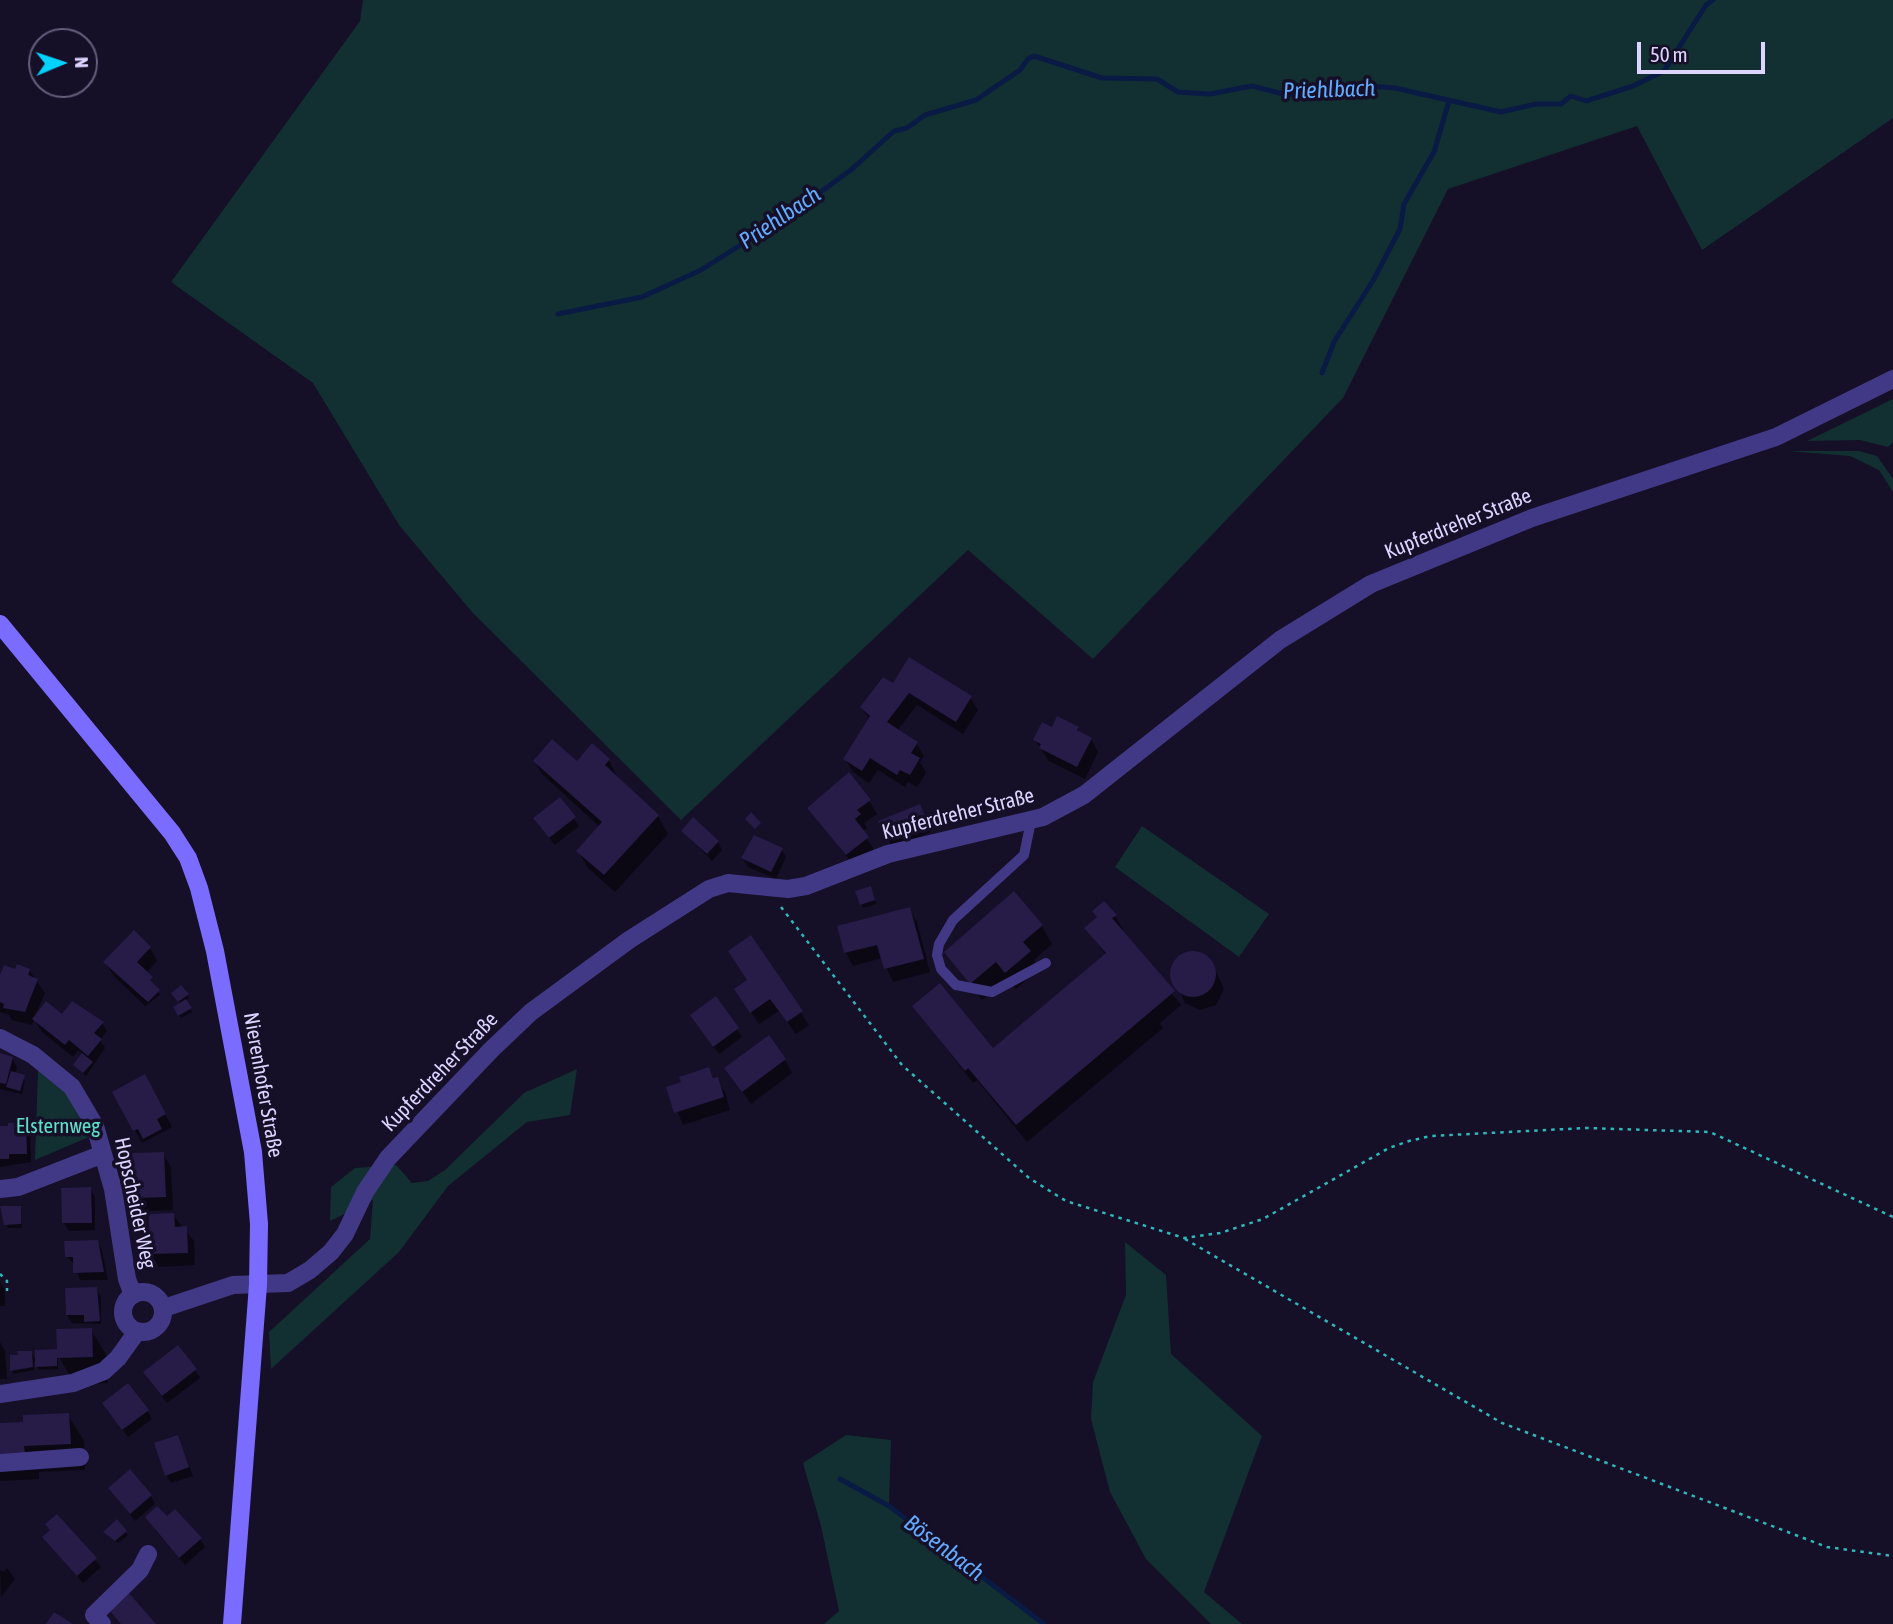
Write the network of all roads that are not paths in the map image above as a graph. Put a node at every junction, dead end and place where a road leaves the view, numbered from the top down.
1 (1893, 379) edge
2 (0, 624) edge
3 (1031, 821) junction
4 (1046, 963) dead end
5 (0, 1038) edge
6 (103, 1154) junction
7 (0, 1189) edge
8 (258, 1285) junction
9 (133, 1295) junction
10 (164, 1308) junction
11 (136, 1333) junction
12 (0, 1394) edge
13 (79, 1457) dead end
14 (0, 1463) edge
15 (148, 1554) dead end
16 (102, 1624) edge
17 (232, 1624) edge

1 - 3 street, Kupferdreher Straße
2 - 8 street, Nierenhofer Straße
3 - 4 lane
3 - 8 street, Kupferdreher Straße
5 - 6 street, Hopscheider Weg
6 - 7 street
6 - 9 street, Hopscheider Weg
8 - 10 street, Kupferdreher Straße
8 - 17 street, Nierenhofer Straße
9 - 10 street
9 - 11 street
10 - 11 street
11 - 12 street
13 - 14 street
15 - 16 street

